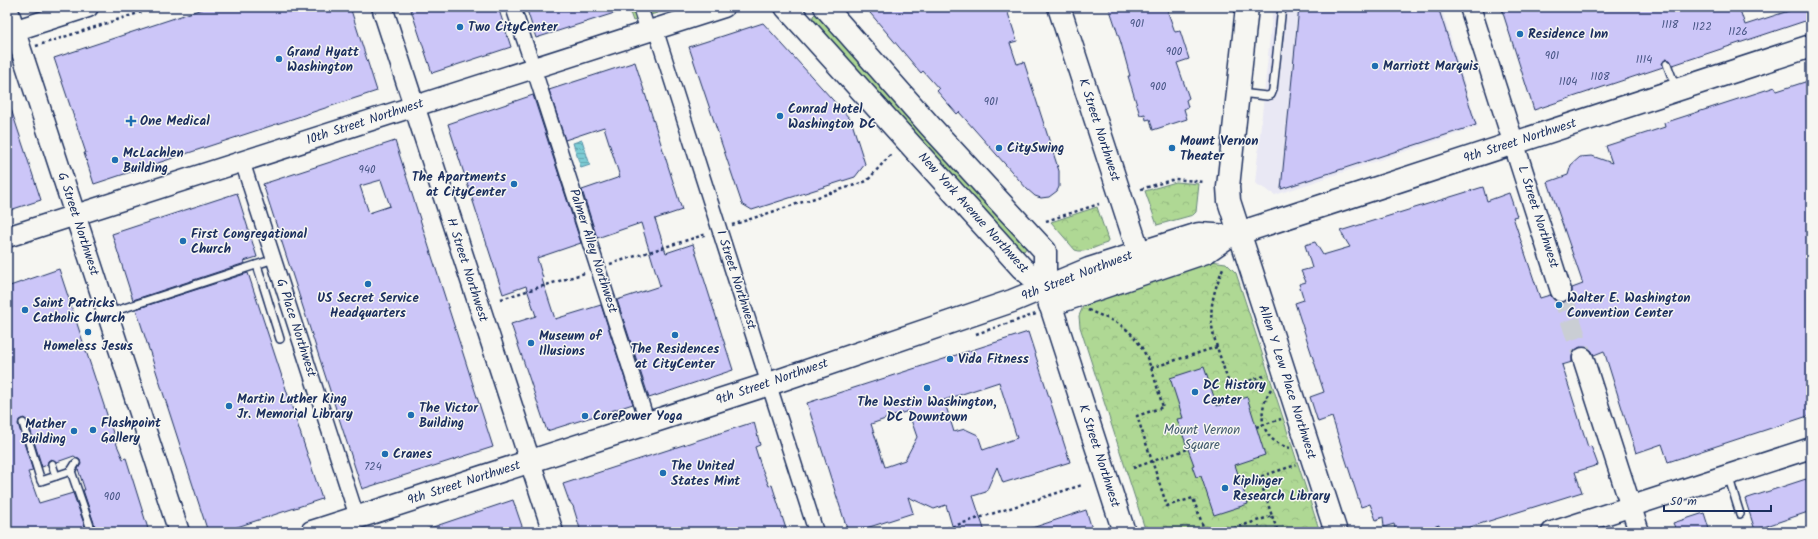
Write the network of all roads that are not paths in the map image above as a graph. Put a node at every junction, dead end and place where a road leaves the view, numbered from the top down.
1 (7, 7) edge
2 (88, 7) edge
3 (382, 7) edge
4 (513, 7) edge
5 (640, 7) edge
6 (724, 7) edge
7 (786, 7) edge
8 (825, 7) edge
9 (1059, 7) edge
10 (1247, 7) edge
11 (1282, 7) edge
12 (1470, 7) edge
13 (651, 30) junction
14 (11, 32) edge
15 (1811, 46) edge
16 (530, 57) dead end
17 (1667, 64) dead end
18 (537, 79) dead end
19 (1677, 91) junction
20 (1238, 93) junction
21 (414, 107) junction
22 (1514, 143) junction
23 (242, 161) junction
24 (75, 216) junction
25 (1234, 235) junction
26 (7, 238) edge
27 (1139, 253) junction
28 (274, 259) junction
29 (257, 265) junction
30 (1561, 291) tunnel mouth
31 (1048, 297) junction
32 (107, 313) junction
33 (280, 339) dead end
34 (1583, 358) tunnel mouth
35 (769, 384) junction
36 (22, 423) dead end
37 (648, 424) junction
38 (1811, 448) edge
39 (530, 462) junction
40 (76, 463) dead end
41 (52, 464) dead end
42 (71, 471) junction
43 (1728, 475) junction
44 (56, 476) junction
45 (1631, 507) junction
46 (1740, 514) dead end
47 (357, 517) junction
48 (92, 532) edge
49 (179, 532) edge
50 (312, 532) edge
51 (553, 532) edge
52 (816, 532) edge
53 (1124, 532) edge
54 (1336, 532) edge
55 (1552, 532) edge
56 (1639, 532) edge

1 - 14 street, G Street Northwest
2 - 14 street
3 - 21 street, H Street Northwest
4 - 16 street
5 - 13 street, I Street Northwest
6 - 13 street, 10th Street Northwest
7 - 31 main road, New York Avenue Northwest
8 - 31 main road, New York Avenue Northwest
9 - 27 main road, K Street Northwest
10 - 20 main road, Allen Y Lew Place Northwest
11 - 20 lane
12 - 22 street, L Street Northwest
13 - 21 street, 10th Street Northwest
13 - 35 street, I Street Northwest
14 - 24 street, G Street Northwest
15 - 19 main road, 9th Street Northwest
17 - 19 lane
18 - 37 street, Palmer Alley Northwest
19 - 22 main road, 9th Street Northwest
20 - 25 main road, Allen Y Lew Place Northwest
21 - 23 street, 10th Street Northwest
21 - 39 street, H Street Northwest
22 - 25 main road, 9th Street Northwest
22 - 30 street, L Street Northwest
23 - 24 street, 10th Street Northwest
23 - 28 street, G Place Northwest
24 - 26 street, 10th Street Northwest
24 - 32 street, G Street Northwest
25 - 27 main road, 9th Street Northwest
25 - 31 main road, 9th Street Northwest
25 - 54 main road, Allen Y Lew Place Northwest
27 - 31 main road, 9th Street Northwest
28 - 29 lane
28 - 47 street, G Place Northwest
29 - 32 lane
29 - 33 lane
31 - 35 main road, 9th Street Northwest
31 - 53 main road, K Street Northwest
32 - 49 street, G Street Northwest
34 - 45 street
35 - 37 main road, 9th Street Northwest
35 - 52 street, I Street Northwest
36 - 44 lane
37 - 39 main road, 9th Street Northwest
38 - 43 street
39 - 47 main road, 9th Street Northwest
39 - 51 street, H Street Northwest
40 - 42 lane
41 - 44 lane
42 - 44 lane
42 - 48 lane
43 - 45 street
43 - 46 lane
45 - 55 street
45 - 56 street
47 - 50 main road, 9th Street Northwest

